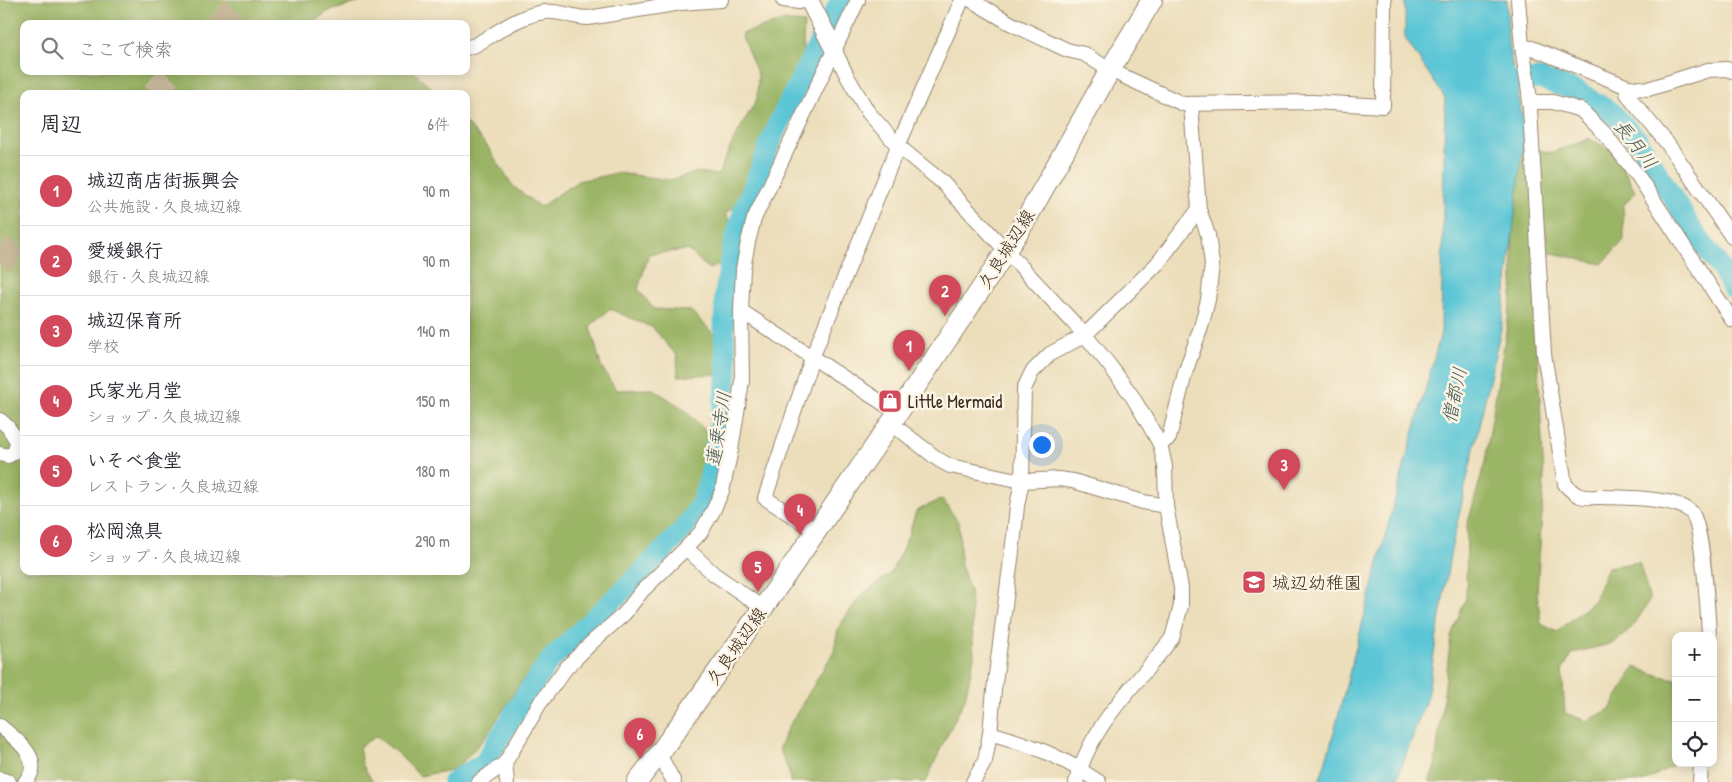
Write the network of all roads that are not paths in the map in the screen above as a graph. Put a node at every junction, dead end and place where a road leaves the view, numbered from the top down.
1 (721, 0) edge
2 (783, 0) edge
3 (805, 0) edge
4 (809, 0) edge
5 (858, 0) edge
6 (962, 0) edge
7 (971, 0) edge
8 (1152, 0) edge
9 (1384, 0) edge
10 (1518, 0) edge
11 (470, 47) edge
12 (834, 49) junction
13 (1523, 51) junction
14 (1110, 70) junction
15 (1732, 71) edge
16 (1628, 87) junction
17 (1529, 97) junction
18 (1191, 105) junction
19 (898, 146) junction
20 (1199, 209) junction
21 (1732, 237) edge
22 (1007, 250) junction
23 (741, 311) junction
24 (1732, 320) edge
25 (1085, 335) junction
26 (812, 358) junction
27 (894, 418) junction
28 (0, 420) edge
29 (1160, 444) junction
30 (0, 454) edge
31 (1022, 481) junction
32 (1166, 506) junction
33 (816, 531) junction
34 (686, 548) junction
35 (763, 608) junction
36 (1709, 632) edge
37 (0, 726) edge
38 (990, 733) junction
39 (659, 754) junction
40 (505, 763) junction
41 (1701, 767) edge
42 (1079, 768) junction
43 (0, 779) edge
44 (9, 782) edge
45 (25, 782) edge
46 (479, 782) edge
47 (507, 782) edge
48 (637, 782) edge
49 (674, 782) edge
50 (973, 782) edge
51 (1076, 782) edge
52 (1099, 782) edge
53 (1700, 782) edge

1 - 11 street
2 - 3 street
4 - 12 street
5 - 12 street
6 - 19 street
7 - 14 street
8 - 14 main road, 久良城辺線
9 - 18 street
10 - 13 street
12 - 19 street
12 - 23 street
13 - 16 street
13 - 17 street
14 - 18 street
14 - 22 main road, 久良城辺線
15 - 16 street
16 - 21 street
17 - 24 street
17 - 36 street
18 - 20 street
19 - 22 street
19 - 26 street
20 - 25 street
20 - 29 street
22 - 25 street
22 - 27 main road, 久良城辺線
23 - 26 street
23 - 34 street
25 - 29 street
25 - 31 street
26 - 27 street
26 - 33 street
27 - 31 street
27 - 33 main road, 久良城辺線
28 - 30 street
29 - 32 street
31 - 32 street
31 - 38 street
32 - 42 street
33 - 35 main road, 久良城辺線
34 - 35 street
34 - 40 street
35 - 39 main road, 久良城辺線
37 - 45 street
38 - 42 street
38 - 50 street
39 - 48 main road, 久良城辺線
39 - 49 street
40 - 46 street
40 - 47 street
41 - 53 street
42 - 51 street
42 - 52 street
43 - 44 street

